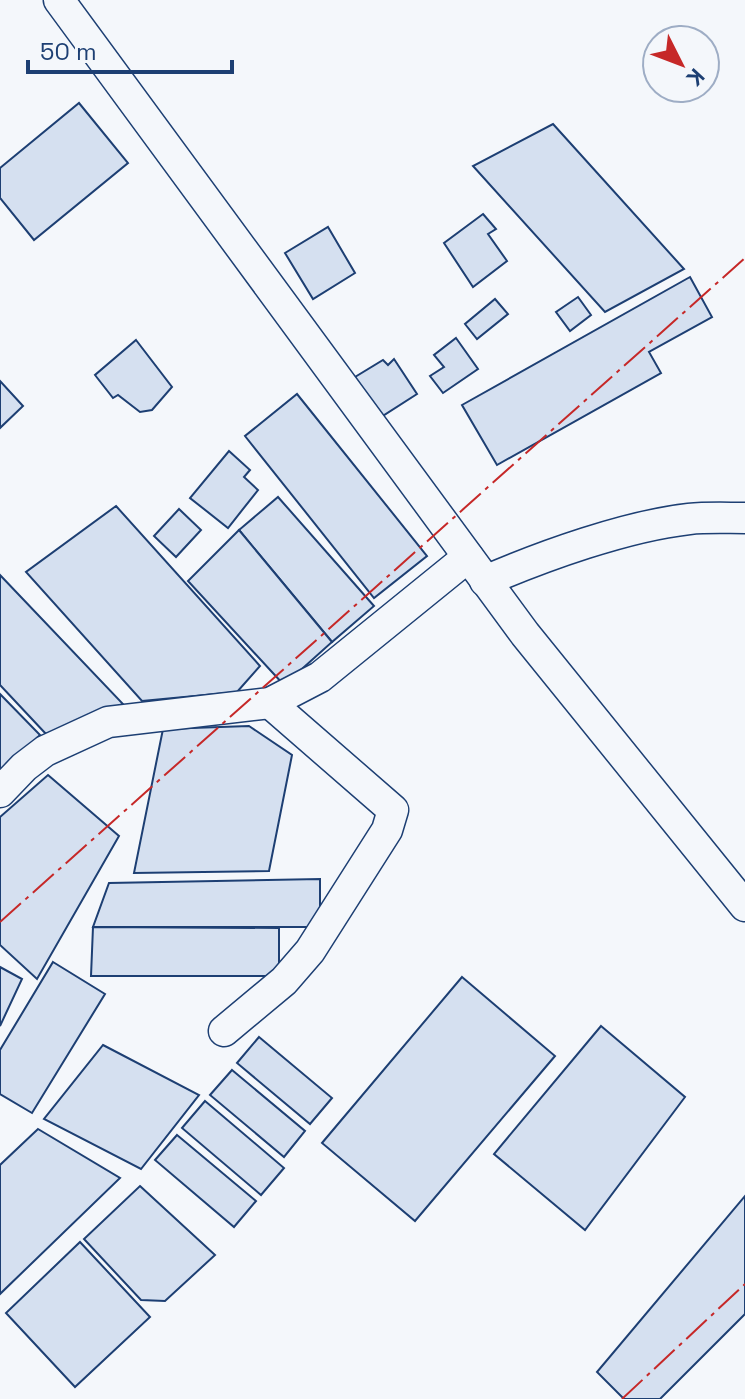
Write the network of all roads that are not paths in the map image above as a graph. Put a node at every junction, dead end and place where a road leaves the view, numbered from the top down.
1 (63, 2) edge
2 (745, 518) edge
3 (477, 569) junction
4 (270, 703) junction
5 (0, 792) edge
6 (745, 906) edge
7 (224, 1031) dead end

1 - 3 street
2 - 3 street
3 - 4 street
3 - 6 street
4 - 5 street
4 - 7 street

